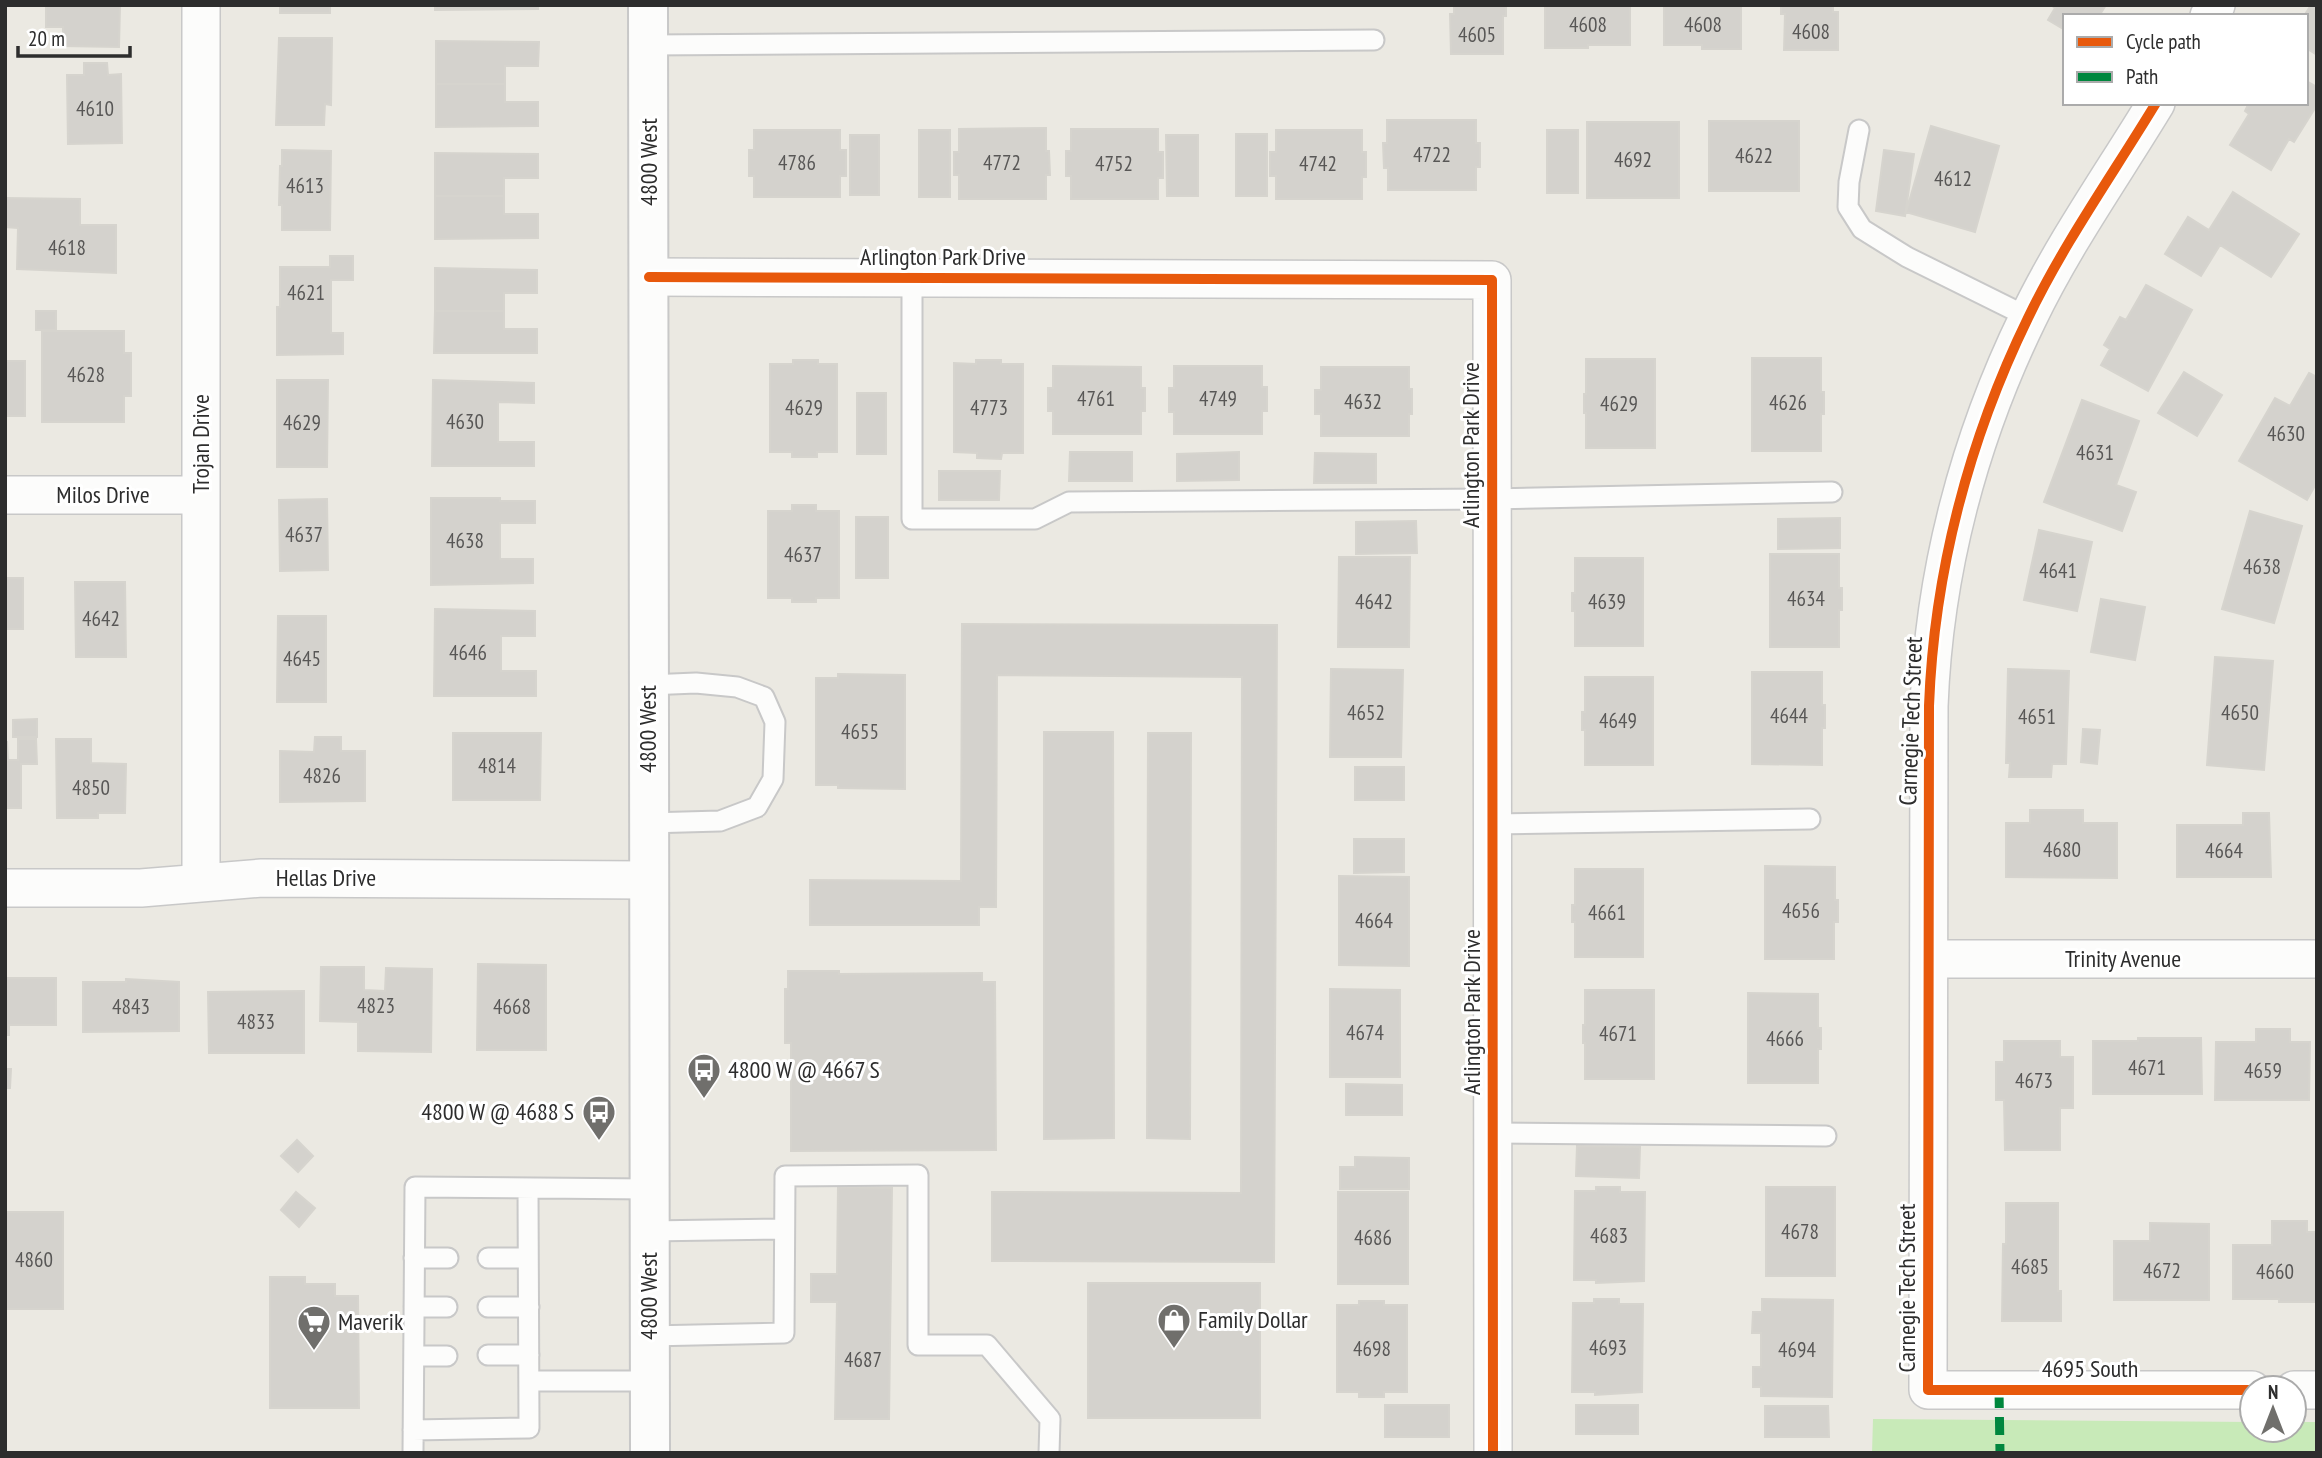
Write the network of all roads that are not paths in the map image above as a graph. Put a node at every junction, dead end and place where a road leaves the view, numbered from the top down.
1 (201, 5) edge
2 (648, 5) edge
3 (1374, 40) dead end
4 (648, 45) junction
5 (2155, 105) edge
6 (1859, 130) dead end
7 (649, 277) junction
8 (912, 278) junction
9 (2028, 317) junction
10 (1832, 492) dead end
11 (5, 495) edge
12 (201, 495) junction
13 (1492, 499) junction
14 (648, 685) junction
15 (1810, 819) dead end
16 (648, 823) junction
17 (1493, 824) junction
18 (648, 880) junction
19 (201, 883) junction
20 (5, 888) edge
21 (1929, 959) junction
22 (2317, 959) edge
23 (1493, 1133) junction
24 (1826, 1136) dead end
25 (528, 1188) junction
26 (649, 1189) junction
27 (785, 1229) junction
28 (649, 1231) junction
29 (414, 1258) junction
30 (448, 1258) dead end
31 (488, 1258) dead end
32 (528, 1258) junction
33 (414, 1307) junction
34 (447, 1307) dead end
35 (488, 1307) dead end
36 (528, 1307) junction
37 (649, 1336) junction
38 (529, 1354) junction
39 (488, 1355) dead end
40 (414, 1356) junction
41 (447, 1356) dead end
42 (529, 1381) junction
43 (649, 1381) junction
44 (1928, 1390) joint
45 (2238, 1390) edge
46 (413, 1430) junction
47 (413, 1453) edge
48 (650, 1453) edge
49 (1049, 1453) edge
50 (1493, 1453) edge

1 - 12 street, Trojan Drive
2 - 4 main road, 4800 West
3 - 4 lane
4 - 7 main road, 4800 West
5 - 9 street, Carnegie Tech Street
6 - 9 lane
7 - 8 street, Arlington Park Drive
7 - 14 main road, 4800 West
8 - 13 street, Arlington Park Drive
8 - 13 lane
9 - 21 street, Carnegie Tech Street
10 - 13 lane
11 - 12 street, Milos Drive
12 - 19 street, Trojan Drive
13 - 17 street, Arlington Park Drive
14 - 16 main road, 4800 West
14 - 16 lane
15 - 17 lane
16 - 18 main road, 4800 West
17 - 23 street, Arlington Park Drive
18 - 19 street, Hellas Drive
18 - 26 main road, 4800 West
19 - 20 street, Hellas Drive
21 - 22 street, Trinity Avenue
21 - 44 street, Carnegie Tech Street
23 - 24 lane
23 - 50 street, Arlington Park Drive
25 - 26 lane
25 - 29 lane
25 - 32 lane
26 - 28 main road, 4800 West
27 - 28 lane
27 - 37 lane
27 - 49 lane
28 - 37 main road, 4800 West
29 - 30 lane
29 - 33 lane
31 - 32 lane
32 - 36 lane
33 - 34 lane
33 - 40 lane
35 - 36 lane
36 - 38 lane
37 - 43 main road, 4800 West
38 - 39 lane
38 - 42 lane
40 - 41 lane
40 - 46 lane
42 - 43 lane
42 - 46 lane
43 - 48 main road, 4800 West
44 - 45 street, 4695 South
46 - 47 lane

